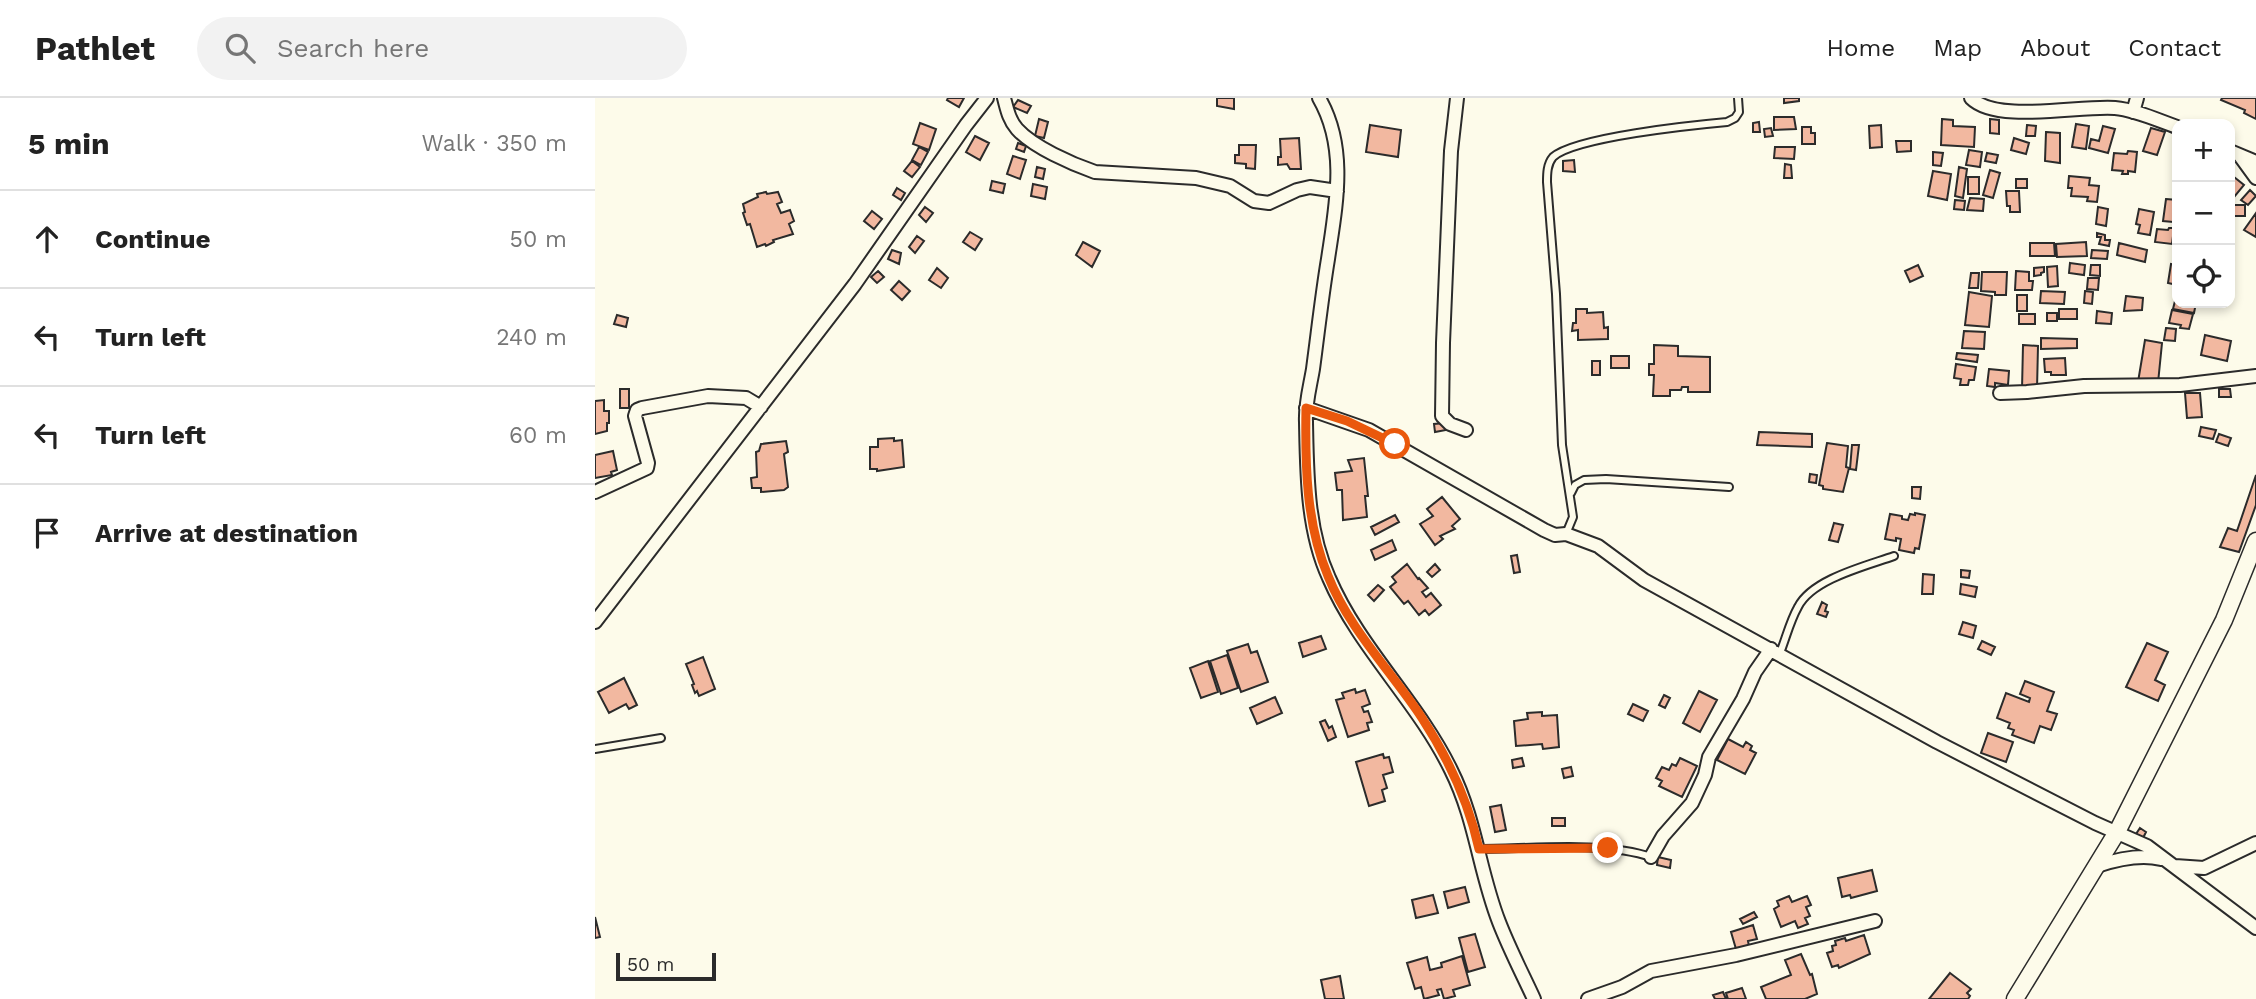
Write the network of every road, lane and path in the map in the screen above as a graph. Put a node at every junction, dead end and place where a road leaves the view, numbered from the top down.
1 (987, 98) edge
2 (1005, 98) edge
3 (1319, 98) edge
4 (1457, 98) edge
5 (1738, 98) edge
6 (1971, 98) edge
7 (2137, 98) edge
8 (2133, 112) junction
9 (2172, 125) edge
10 (2235, 154) edge
11 (2256, 162) edge
12 (2256, 178) edge
13 (1337, 191) junction
14 (2256, 376) edge
15 (2000, 393) dead end
16 (761, 407) junction
17 (1306, 408) junction
18 (1466, 430) dead end
19 (1729, 487) dead end
20 (595, 492) edge
21 (1571, 494) junction
22 (1566, 534) junction
23 (2256, 541) edge
24 (1894, 556) dead end
25 (595, 622) edge
26 (1775, 651) junction
27 (660, 738) dead end
28 (595, 749) edge
29 (2117, 832) junction
30 (2256, 843) edge
31 (1479, 849) junction
32 (1651, 857) joint
33 (2171, 863) junction
34 (2097, 866) junction
35 (1875, 920) dead end
36 (2256, 928) edge
37 (1534, 999) edge
38 (1588, 999) edge
39 (2015, 999) edge

1 - 16 street
2 - 13 street
3 - 13 street
4 - 18 street
5 - 21 lane
6 - 8 street
7 - 8 street
8 - 9 street
10 - 11 street
10 - 12 street
13 - 17 street
14 - 15 street
16 - 20 street
16 - 25 street
17 - 22 street
17 - 31 street
19 - 21 lane
21 - 22 lane
22 - 26 street
23 - 29 street
24 - 26 lane
26 - 29 street
26 - 32 street
27 - 28 lane
29 - 33 street
29 - 34 street
30 - 33 street
31 - 32 lane
31 - 37 street
33 - 34 street
33 - 36 street
34 - 39 street
35 - 38 street

